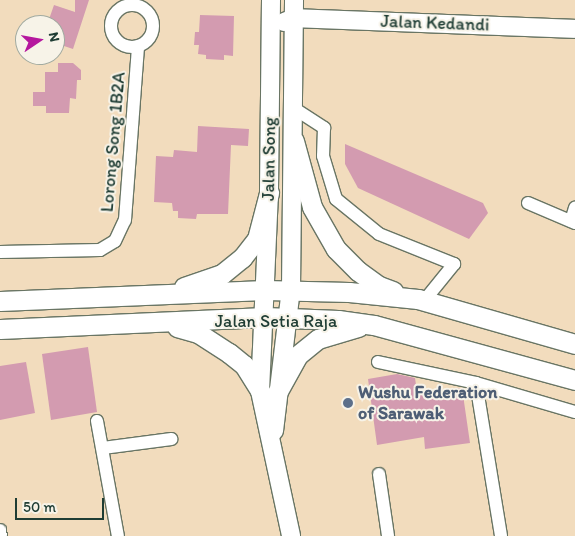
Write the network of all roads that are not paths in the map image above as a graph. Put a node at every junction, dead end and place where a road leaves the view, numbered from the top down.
1 (271, 0) edge
2 (294, 0) edge
3 (294, 18) junction
4 (575, 29) edge
5 (138, 46) dead end
6 (295, 109) junction
7 (270, 116) junction
8 (294, 141) junction
9 (270, 193) junction
10 (528, 203) dead end
11 (575, 208) edge
12 (573, 222) edge
13 (0, 252) edge
14 (291, 289) junction
15 (265, 290) junction
16 (156, 294) junction
17 (421, 300) junction
18 (0, 301) edge
19 (265, 317) junction
20 (289, 317) junction
21 (157, 323) junction
22 (374, 325) junction
23 (0, 329) edge
24 (575, 344) edge
25 (378, 362) dead end
26 (575, 380) edge
27 (476, 383) junction
28 (268, 392) junction
29 (575, 412) edge
30 (97, 421) dead end
31 (172, 439) dead end
32 (103, 448) junction
33 (379, 474) dead end
34 (0, 530) edge
35 (1, 536) edge
36 (118, 536) edge
37 (291, 536) edge
38 (388, 536) edge
39 (501, 536) edge

1 - 7 main road, Jalan Song
2 - 3 main road, Jalan Song
3 - 4 main road, Jalan Kedandi
3 - 6 main road, Jalan Song
3 - 7 main road
5 - 13 street, Lorong Song 1B2A
6 - 8 main road, Jalan Song
6 - 17 street
7 - 9 main road, Jalan Song
8 - 14 main road, Jalan Song
8 - 17 main road
9 - 15 main road, Jalan Song
9 - 16 main road
10 - 12 street
11 - 12 street
14 - 15 main road, Jalan Setia Raja
14 - 17 main road, Jalan Setia Raja
14 - 20 main road, Jalan Song
15 - 16 main road, Jalan Setia Raja
15 - 19 main road, Jalan Song
16 - 18 main road, Jalan Setia Raja
17 - 24 main road, Jalan Setia Raja
19 - 20 main road, Jalan Setia Raja
19 - 21 main road, Jalan Setia Raja
19 - 28 main road, Jalan Song
20 - 22 main road, Jalan Setia Raja
20 - 28 main road, Jalan Song
21 - 23 main road, Jalan Setia Raja
21 - 28 main road
22 - 26 main road, Jalan Setia Raja
22 - 28 main road
25 - 27 street
27 - 29 street
27 - 39 street
28 - 37 main road
30 - 32 street
31 - 32 street
32 - 36 street
33 - 38 street
34 - 35 street

